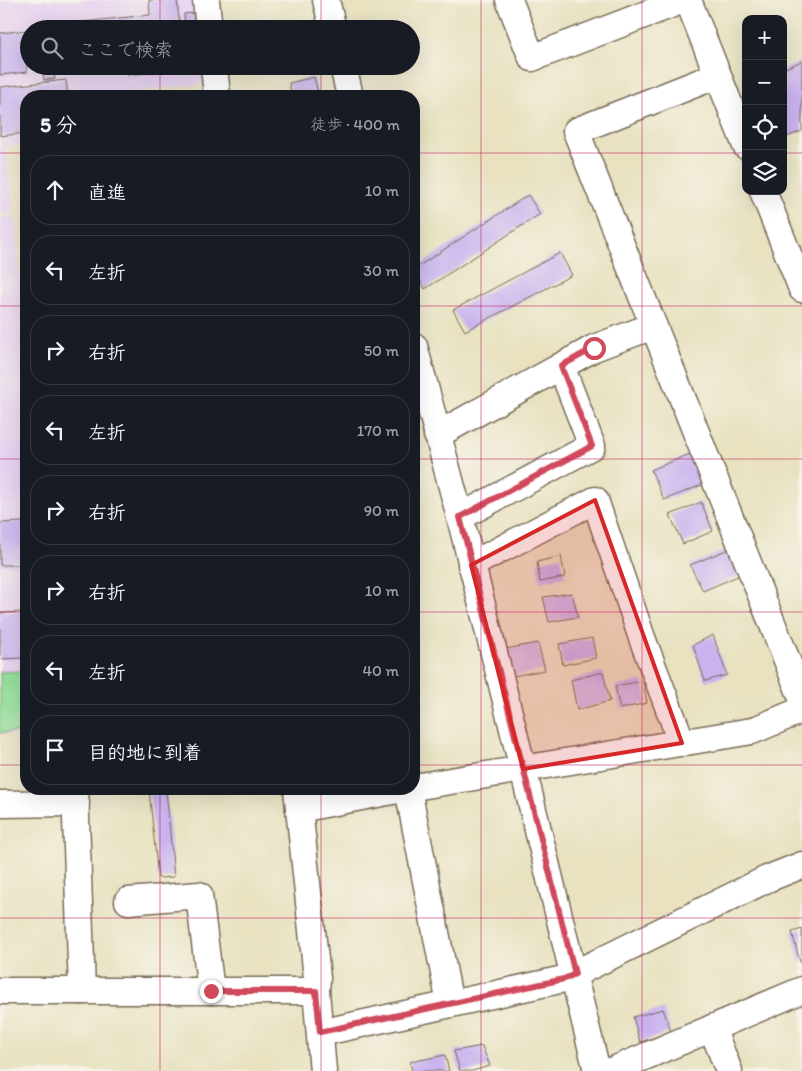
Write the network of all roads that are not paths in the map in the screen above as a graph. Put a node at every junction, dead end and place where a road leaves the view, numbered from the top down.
1 (206, 0) edge
2 (326, 0) edge
3 (510, 0) edge
4 (691, 1) edge
5 (209, 20) edge
6 (331, 20) edge
7 (215, 75) edge
8 (345, 75) edge
9 (718, 75) junction
10 (216, 90) edge
11 (349, 90) edge
12 (742, 136) edge
13 (766, 195) edge
14 (802, 289) edge
15 (653, 326) junction
16 (561, 366) junction
17 (420, 382) edge
18 (428, 429) edge
19 (460, 517) junction
20 (471, 565) junction
21 (802, 698) edge
22 (802, 710) edge
23 (682, 743) junction
24 (524, 769) junction
25 (420, 786) edge
26 (340, 795) edge
27 (409, 795) edge
28 (76, 796) edge
29 (298, 799) edge
30 (0, 804) edge
31 (802, 866) edge
32 (128, 902) dead end
33 (575, 974) junction
34 (802, 990) edge
35 (0, 991) edge
36 (82, 991) junction
37 (211, 991) junction
38 (316, 991) junction
39 (450, 1004) junction
40 (712, 1028) junction
41 (320, 1032) junction
42 (324, 1071) edge
43 (597, 1071) edge
44 (611, 1071) edge
45 (729, 1071) edge

1 - 5 street
2 - 6 street
3 - 4 street
4 - 9 street
7 - 10 street
8 - 11 street
9 - 12 street
9 - 15 street
13 - 14 street
15 - 16 street
15 - 21 street
16 - 18 street
16 - 19 street
17 - 18 street
18 - 19 street
19 - 20 street
20 - 23 street
20 - 24 street
22 - 23 street
23 - 24 street
24 - 25 street
24 - 33 street
26 - 29 street
27 - 39 street
28 - 30 street
28 - 36 street
29 - 38 street
31 - 33 street
32 - 37 street
33 - 39 street
33 - 43 street
34 - 40 street
35 - 36 street
36 - 37 street
37 - 38 street
38 - 41 street
39 - 41 street
40 - 44 street
40 - 45 street
41 - 42 street

